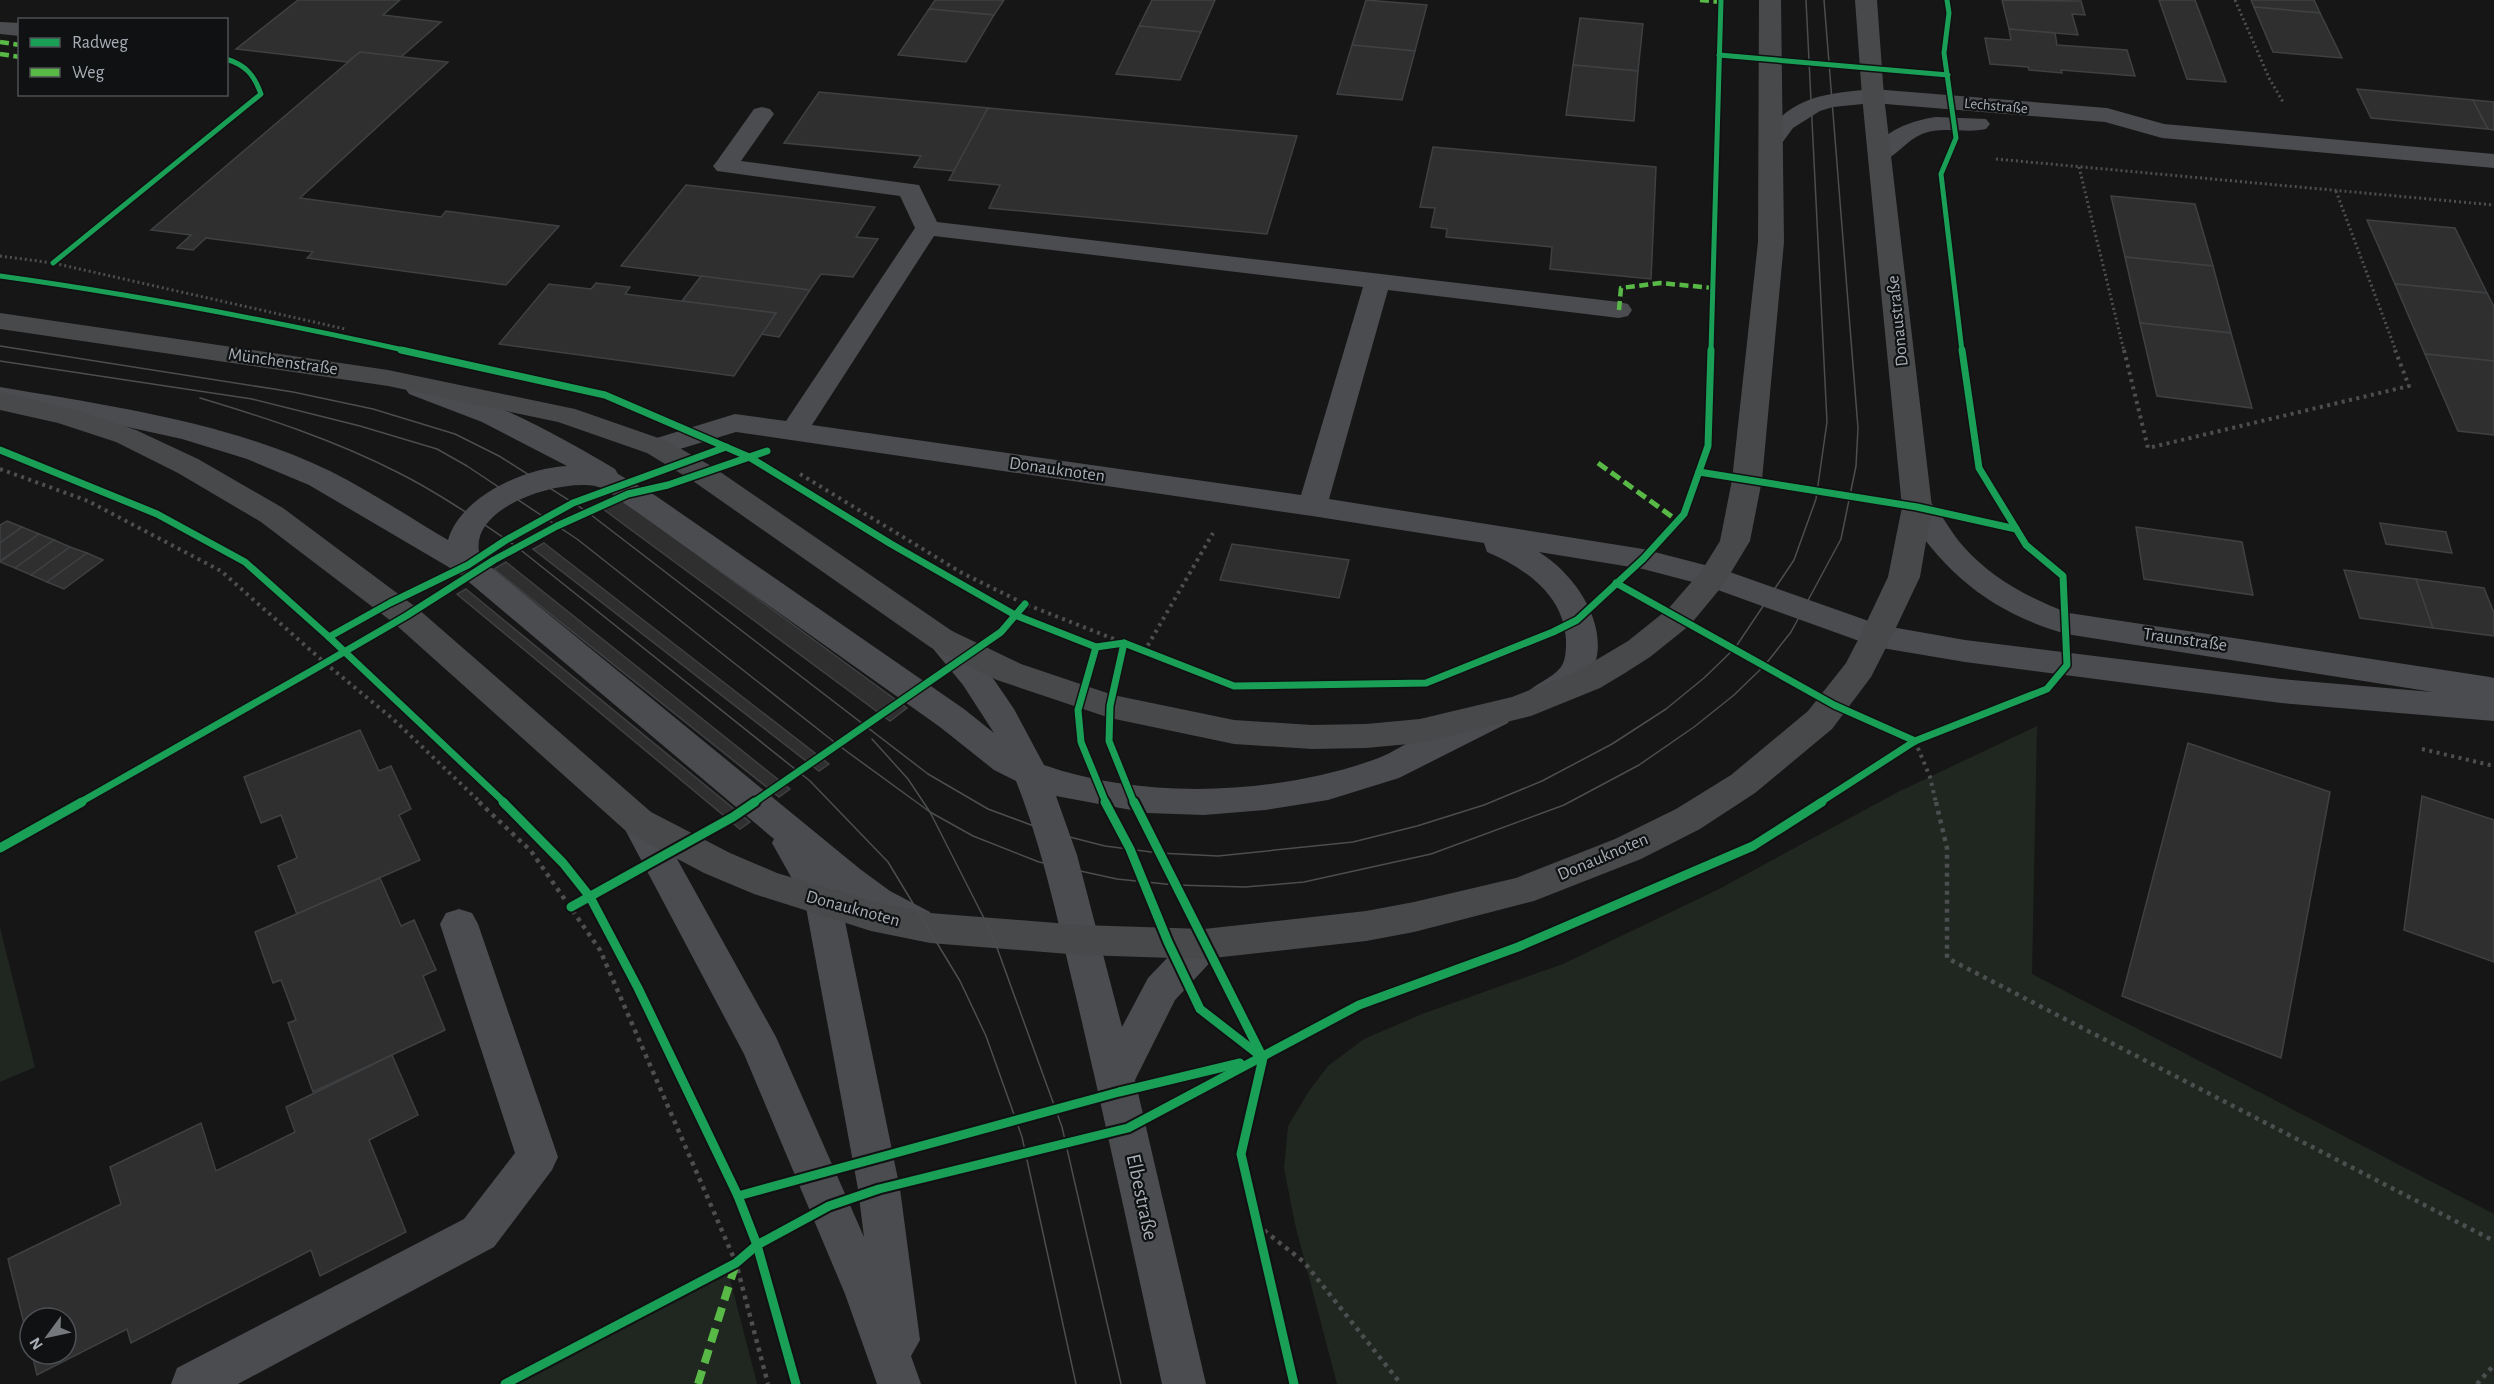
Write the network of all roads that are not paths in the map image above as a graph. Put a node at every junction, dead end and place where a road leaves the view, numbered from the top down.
1 (1770, 0) edge
2 (1866, 0) edge
3 (0, 27) edge
4 (18, 30) edge
5 (1873, 96) junction
6 (762, 114) dead end
7 (2163, 131) junction
8 (1771, 142) junction
9 (1880, 155) junction
10 (2494, 161) edge
11 (927, 228) junction
12 (1378, 281) junction
13 (1619, 310) dead end
14 (0, 321) edge
15 (388, 378) junction
16 (0, 395) edge
17 (0, 401) edge
18 (565, 415) joint
19 (792, 432) junction
20 (657, 447) junction
21 (619, 485) junction
22 (1312, 506) junction
23 (1917, 507) junction
24 (1460, 530) junction
25 (468, 565) junction
26 (1713, 577) junction
27 (1876, 636) junction
28 (941, 639) junction
29 (2494, 690) edge
30 (1538, 700) junction
31 (2494, 709) edge
32 (1496, 714) junction
33 (952, 718) junction
34 (1032, 774) junction
35 (1046, 814) junction
36 (772, 818) junction
37 (639, 822) junction
38 (824, 902) junction
39 (459, 924) dead end
40 (930, 928) junction
41 (1081, 940) junction
42 (1204, 944) junction
43 (1116, 1079) junction
44 (193, 1384) edge
45 (901, 1384) edge
46 (1184, 1384) edge

1 - 8 main road
2 - 5 main road, Donaustraße
3 - 4 street
5 - 7 street, Lechstraße
5 - 8 street, Lechstraße
5 - 9 main road, Donaustraße
6 - 11 street
7 - 9 street, Lechstraße
7 - 10 street, Lechstraße
8 - 26 main road
9 - 23 main road, Donaustraße
11 - 12 street
11 - 19 street
12 - 13 street
12 - 22 street
14 - 15 main road, Münchenstraße
15 - 18 main road, Münchenstraße
15 - 21 street
16 - 25 street
17 - 37 main road, Donauknoten
18 - 20 main road, Donauknoten
19 - 20 street, Donauknoten
19 - 22 street, Donauknoten
20 - 28 main road, Donauknoten
21 - 25 street
21 - 33 street
22 - 24 street, Donauknoten
23 - 27 main road, Donaustraße
23 - 29 street, Traunstraße
24 - 26 street, Donauknoten
24 - 30 street, Donauknoten
25 - 36 street
26 - 27 street, Donauknoten
26 - 30 main road, Donauknoten
27 - 31 street
27 - 42 main road, Donauknoten
28 - 32 main road, Donauknoten
28 - 34 street, Donauknoten
30 - 32 main road, Donauknoten
32 - 34 street
33 - 34 street
33 - 35 street
34 - 35 street, Donauknoten
35 - 41 street, Donauknoten
36 - 38 street
36 - 40 street
37 - 38 main road, Donauknoten
37 - 45 street, Donauknoten
38 - 40 main road, Donauknoten
38 - 45 street
39 - 44 street
40 - 41 main road, Donauknoten
41 - 42 main road, Donauknoten
41 - 43 street, Elbestraße
42 - 43 street
43 - 46 street, Elbestraße

